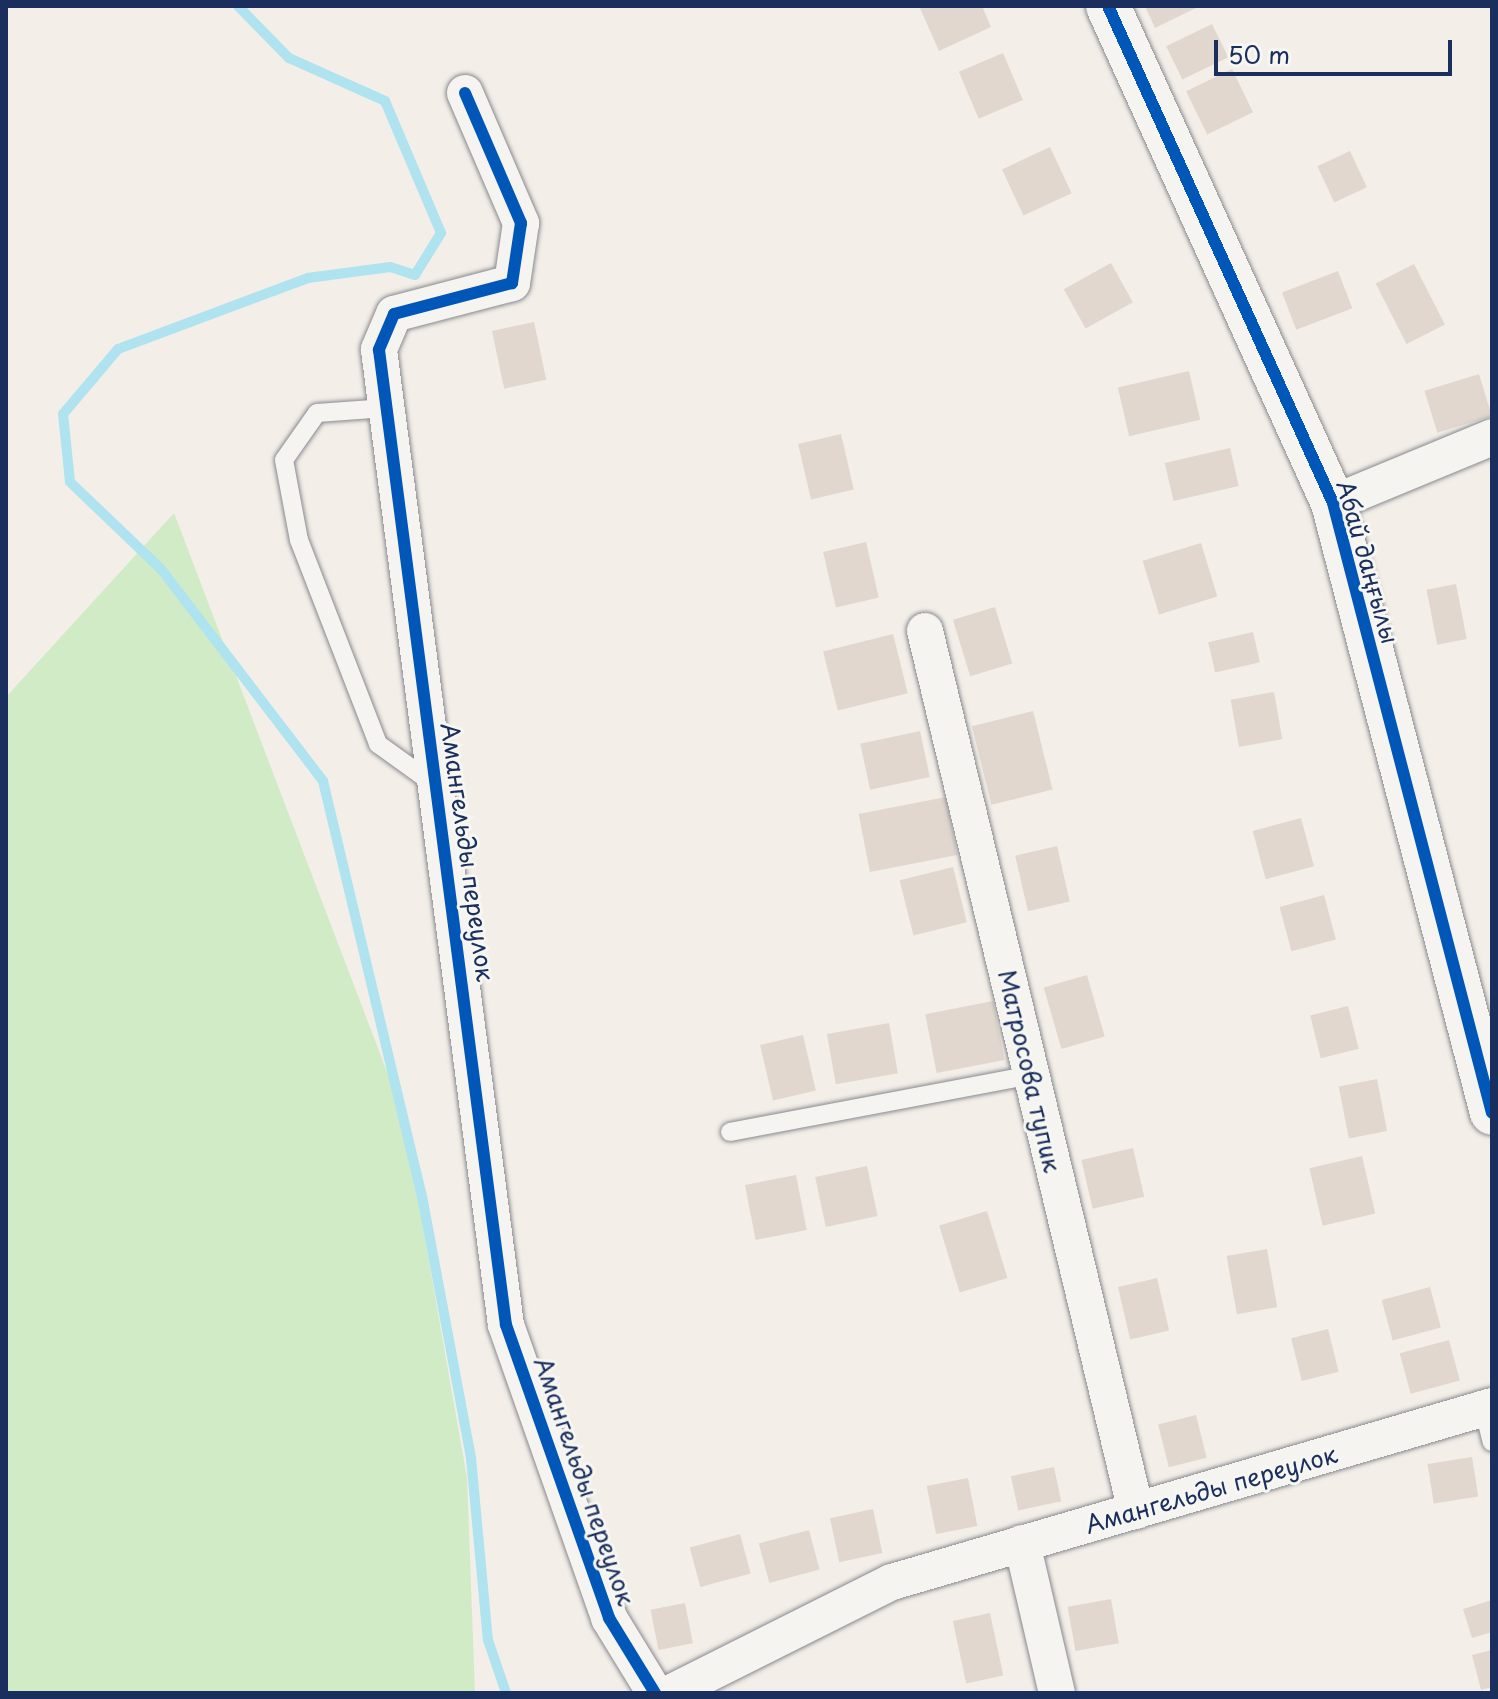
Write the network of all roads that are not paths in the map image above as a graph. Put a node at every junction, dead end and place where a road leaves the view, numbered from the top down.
1 (1108, 6) edge
2 (465, 93) dead end
3 (386, 408) junction
4 (1492, 437) edge
5 (1333, 503) junction
6 (925, 631) dead end
7 (437, 787) junction
8 (1032, 1075) junction
9 (1492, 1113) edge
10 (730, 1132) dead end
11 (1489, 1420) edge
12 (1136, 1511) junction
13 (1022, 1543) junction
14 (655, 1693) edge
15 (670, 1693) edge
16 (1057, 1693) edge

1 - 5 street, Абай даңғылы
2 - 3 street, Амангельды переулок
3 - 7 street, Амангельды переулок
3 - 7 lane
4 - 5 street
5 - 9 street, Абай даңғылы
6 - 8 street, Матросова тупик
7 - 14 street, Амангельды переулок
8 - 10 lane
8 - 12 street, Матросова тупик
11 - 12 street, Амангельды переулок
12 - 13 street, Амангельды переулок
13 - 15 street, Амангельды переулок
13 - 16 street

